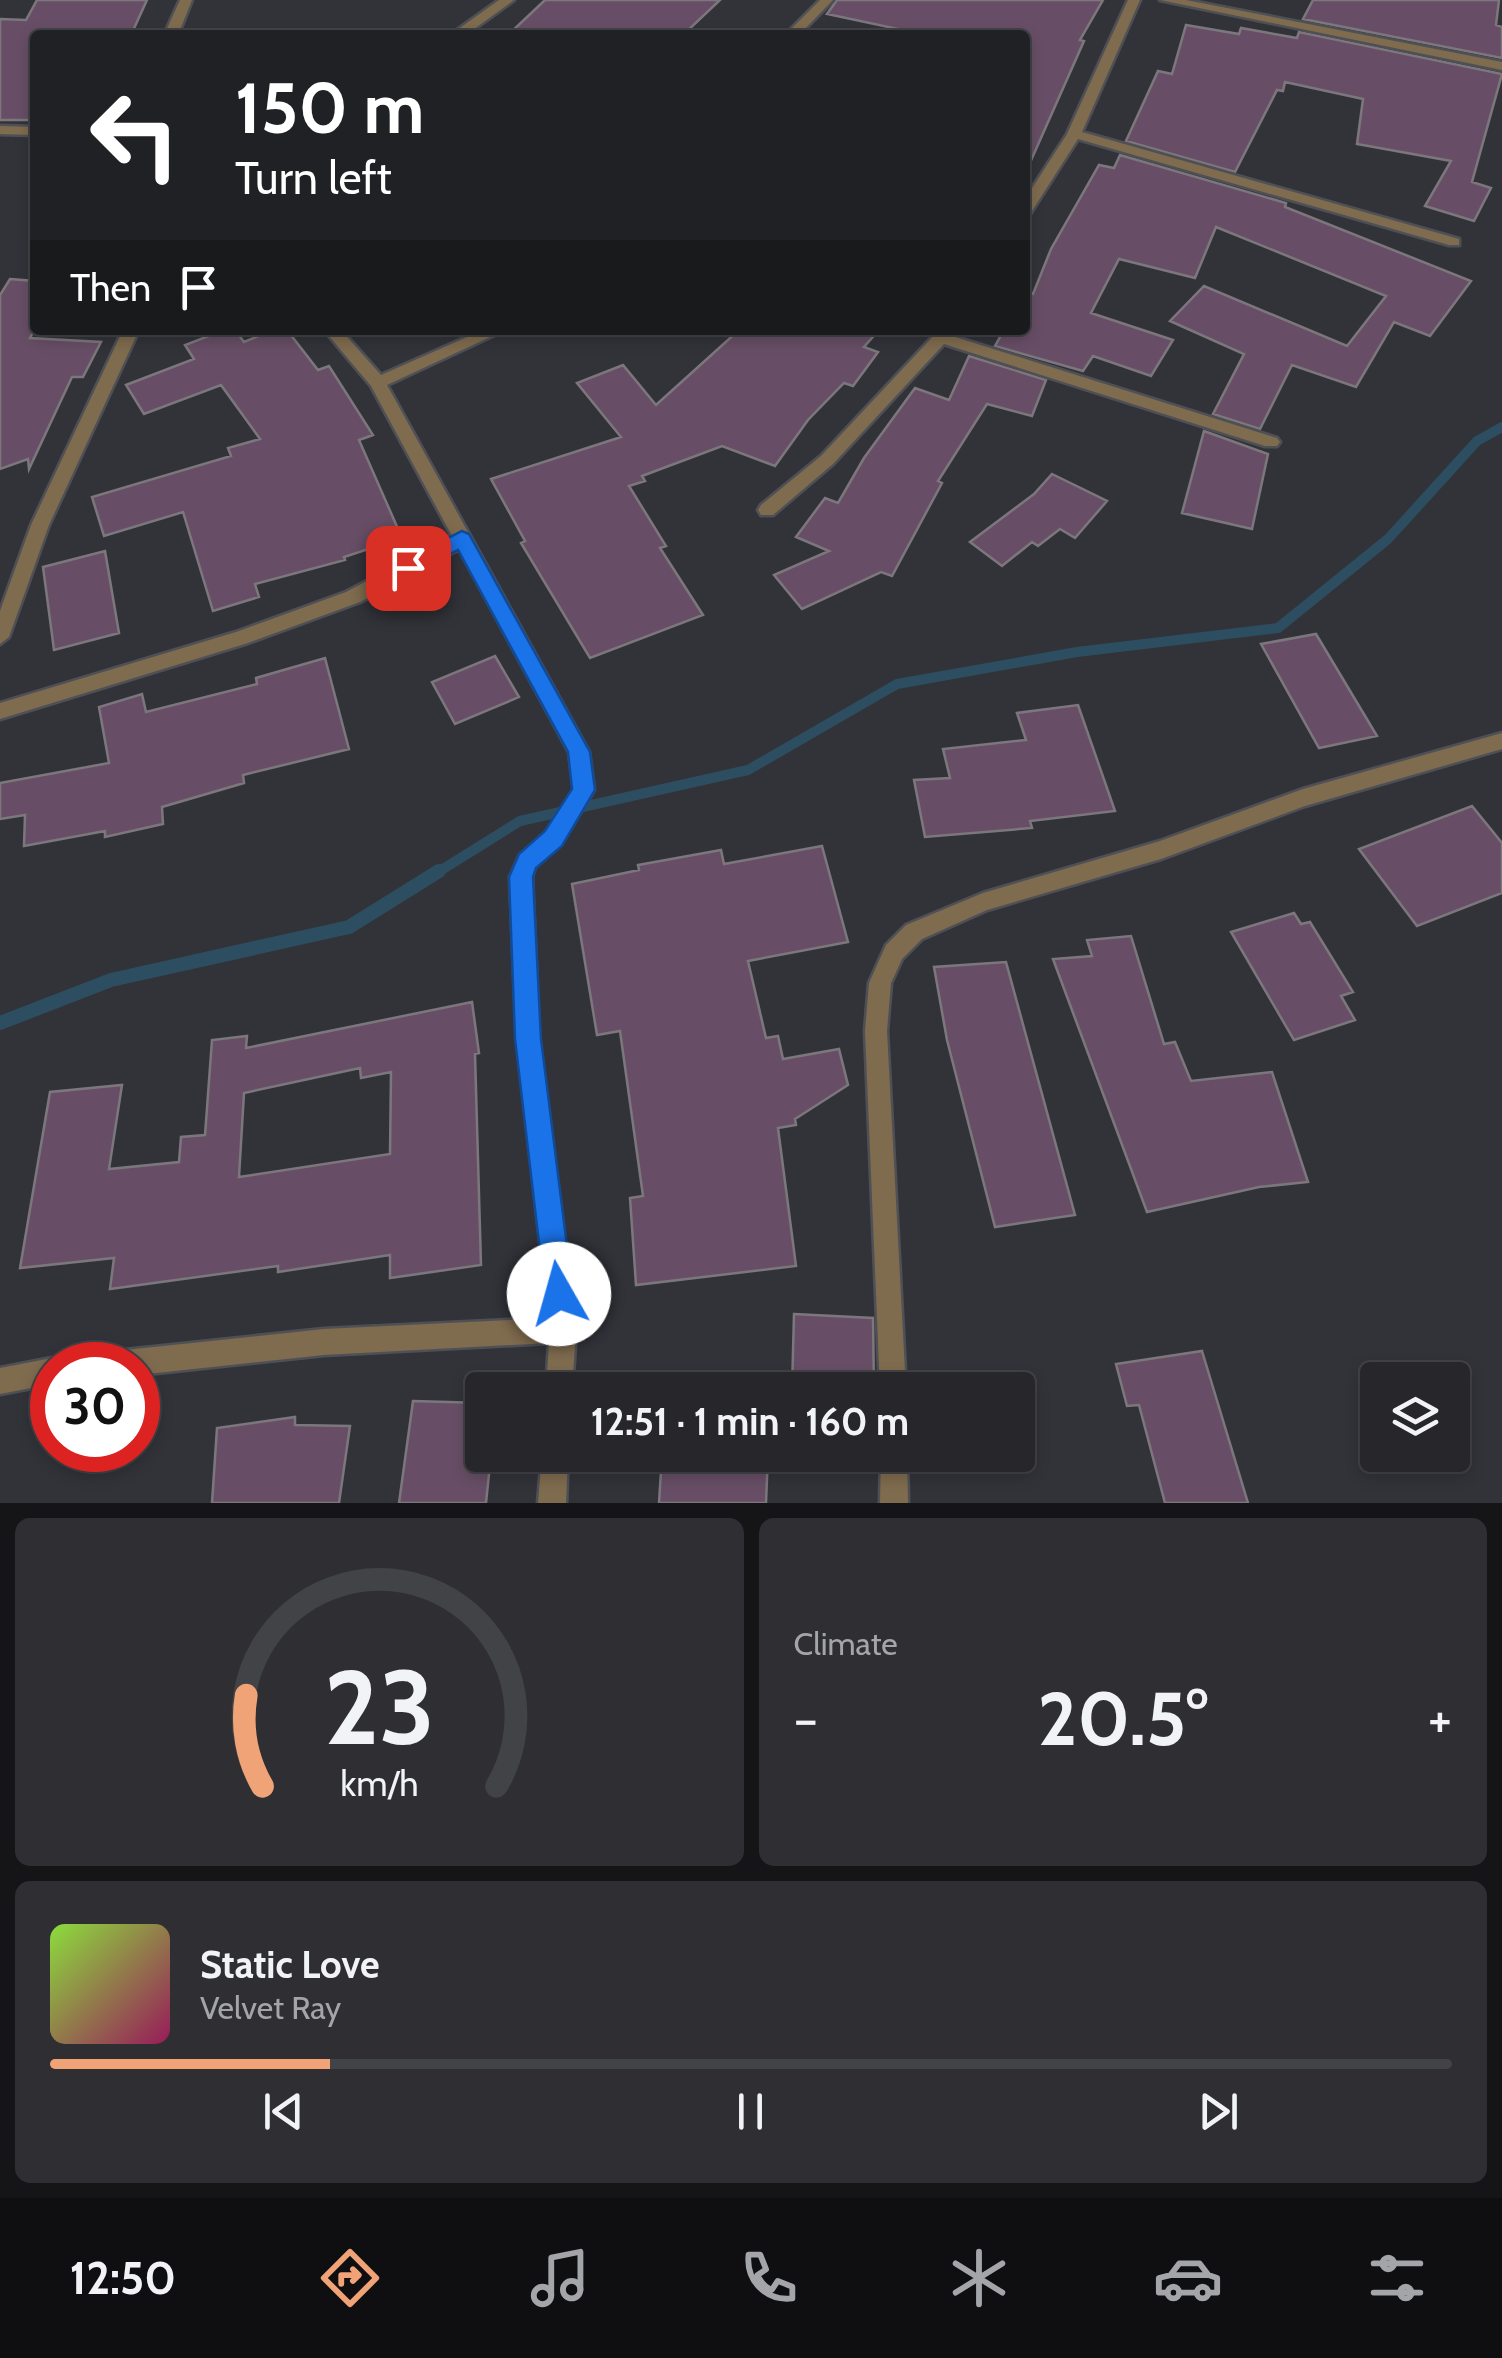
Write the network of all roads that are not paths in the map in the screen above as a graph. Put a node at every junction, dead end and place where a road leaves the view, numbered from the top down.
1 (186, 0) edge
2 (508, 0) edge
3 (826, 0) edge
4 (1134, 0) edge
5 (1166, 0) edge
6 (173, 30) edge
7 (464, 30) edge
8 (797, 30) edge
9 (1502, 66) edge
10 (0, 130) edge
11 (30, 131) edge
12 (1074, 134) junction
13 (1030, 203) edge
14 (1454, 242) dead end
15 (129, 335) edge
16 (336, 335) edge
17 (486, 335) edge
18 (944, 335) edge
19 (948, 335) edge
20 (378, 383) junction
21 (1270, 442) dead end
22 (766, 510) dead end
23 (462, 539) junction
24 (0, 637) edge
25 (0, 710) edge
26 (1502, 741) edge
27 (563, 1330) junction
28 (160, 1359) edge
29 (560, 1372) edge
30 (892, 1372) edge
31 (30, 1375) edge
32 (0, 1381) edge
33 (554, 1472) edge
34 (894, 1472) edge
35 (552, 1503) edge
36 (894, 1503) edge

1 - 6 street
2 - 7 street
3 - 8 street
4 - 12 street
5 - 9 street
10 - 11 street
12 - 13 street
12 - 14 street
15 - 24 street
16 - 20 street
17 - 20 street
18 - 22 street
19 - 21 street
20 - 23 street
23 - 25 street
23 - 27 street
26 - 30 street
27 - 28 street
27 - 29 street
31 - 32 street
33 - 35 street
34 - 36 street

